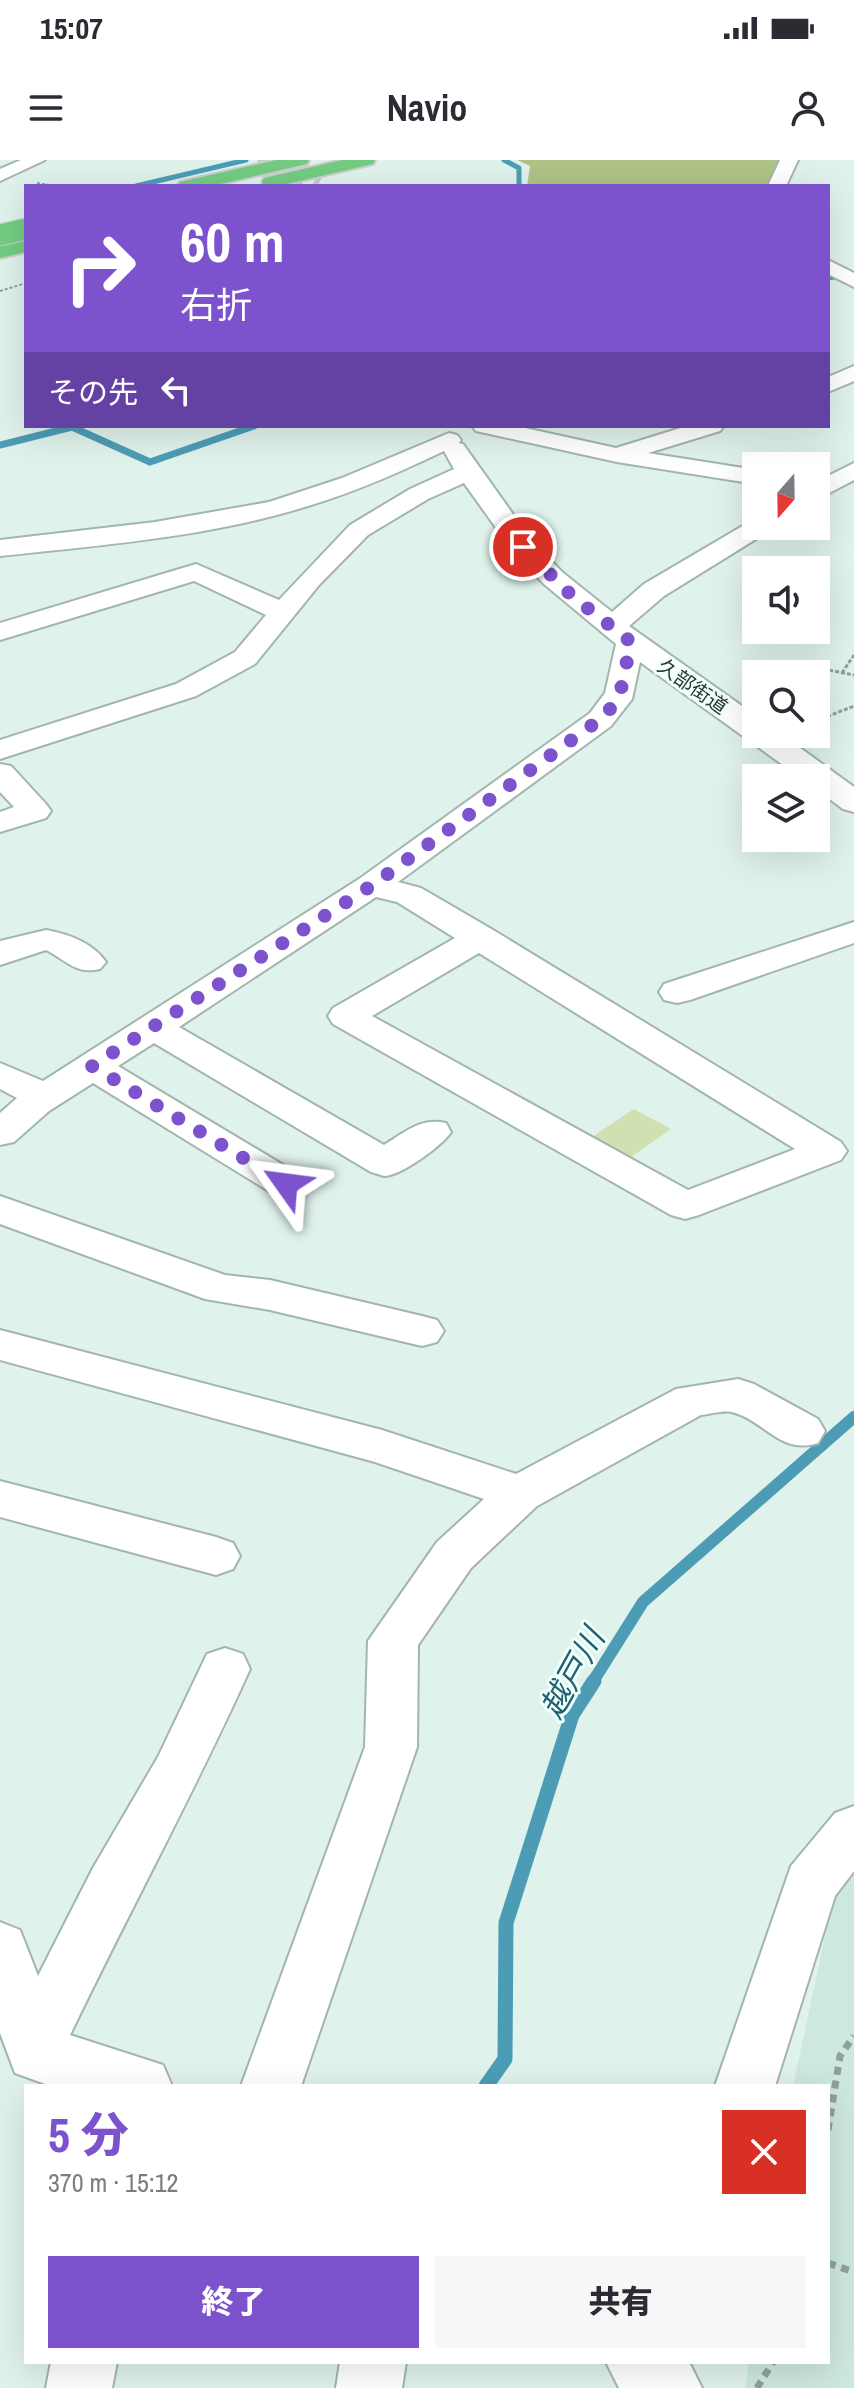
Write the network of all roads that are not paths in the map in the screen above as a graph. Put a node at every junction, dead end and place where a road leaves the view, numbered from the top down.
1 (36, 160) edge
2 (300, 160) edge
3 (331, 160) edge
4 (789, 160) edge
5 (373, 162) edge
6 (0, 176) edge
7 (196, 184) edge
8 (248, 184) edge
9 (292, 184) edge
10 (778, 184) edge
11 (15, 229) edge
12 (0, 245) edge
13 (24, 246) edge
14 (0, 252) edge
15 (832, 267) edge
16 (854, 281) edge
17 (854, 373) edge
18 (830, 384) edge
19 (493, 428) edge
20 (705, 428) edge
21 (450, 433) edge
22 (617, 455) junction
23 (854, 470) edge
24 (468, 472) junction
25 (742, 475) edge
26 (830, 483) edge
27 (830, 489) edge
28 (854, 490) edge
29 (742, 537) edge
30 (0, 548) edge
31 (283, 612) junction
32 (0, 632) edge
33 (621, 634) junction
34 (742, 720) edge
35 (780, 748) edge
36 (0, 750) edge
37 (0, 773) edge
38 (854, 802) edge
39 (0, 822) edge
40 (371, 886) junction
41 (854, 932) edge
42 (481, 937) junction
43 (0, 954) edge
44 (88, 962) dead end
45 (677, 992) dead end
46 (153, 1027) junction
47 (92, 1066) junction
48 (0, 1074) edge
49 (45, 1097) junction
50 (432, 1132) dead end
51 (0, 1133) edge
52 (286, 1184) dead end
53 (0, 1209) edge
54 (422, 1331) dead end
55 (0, 1345) edge
56 (802, 1431) dead end
57 (520, 1493) junction
58 (0, 1499) edge
59 (216, 1556) dead end
60 (225, 1669) dead end
61 (854, 1830) edge
62 (0, 1948) edge
63 (23, 2048) edge
64 (136, 2084) edge
65 (272, 2084) edge
66 (746, 2084) edge
67 (84, 2364) edge
68 (373, 2364) edge
69 (641, 2364) edge
70 (694, 2364) edge
71 (79, 2388) edge
72 (369, 2388) edge
73 (669, 2388) edge
74 (682, 2388) edge

1 - 6 street
2 - 7 highway
3 - 8 highway
4 - 10 street
5 - 8 highway
5 - 9 highway
11 - 12 highway
13 - 14 highway
15 - 16 street
17 - 18 street
19 - 22 street
20 - 22 street
21 - 24 street, 久部街道
21 - 30 street
22 - 25 street
23 - 26 street
24 - 31 street
24 - 33 street, 久部街道
27 - 28 street
29 - 33 street
31 - 32 street
31 - 36 street
33 - 34 street, 久部街道
33 - 40 street
35 - 38 street
37 - 39 street
40 - 42 street
40 - 46 street
41 - 45 street
42 - 42 street
43 - 44 street
46 - 47 street
46 - 50 street
47 - 49 street
47 - 52 street
48 - 49 street
49 - 51 street
53 - 54 street
55 - 57 street
56 - 57 street
57 - 65 street
58 - 59 street
60 - 63 street
61 - 66 street
62 - 63 street
63 - 64 street
67 - 71 street
68 - 72 street
69 - 73 street
70 - 74 street

